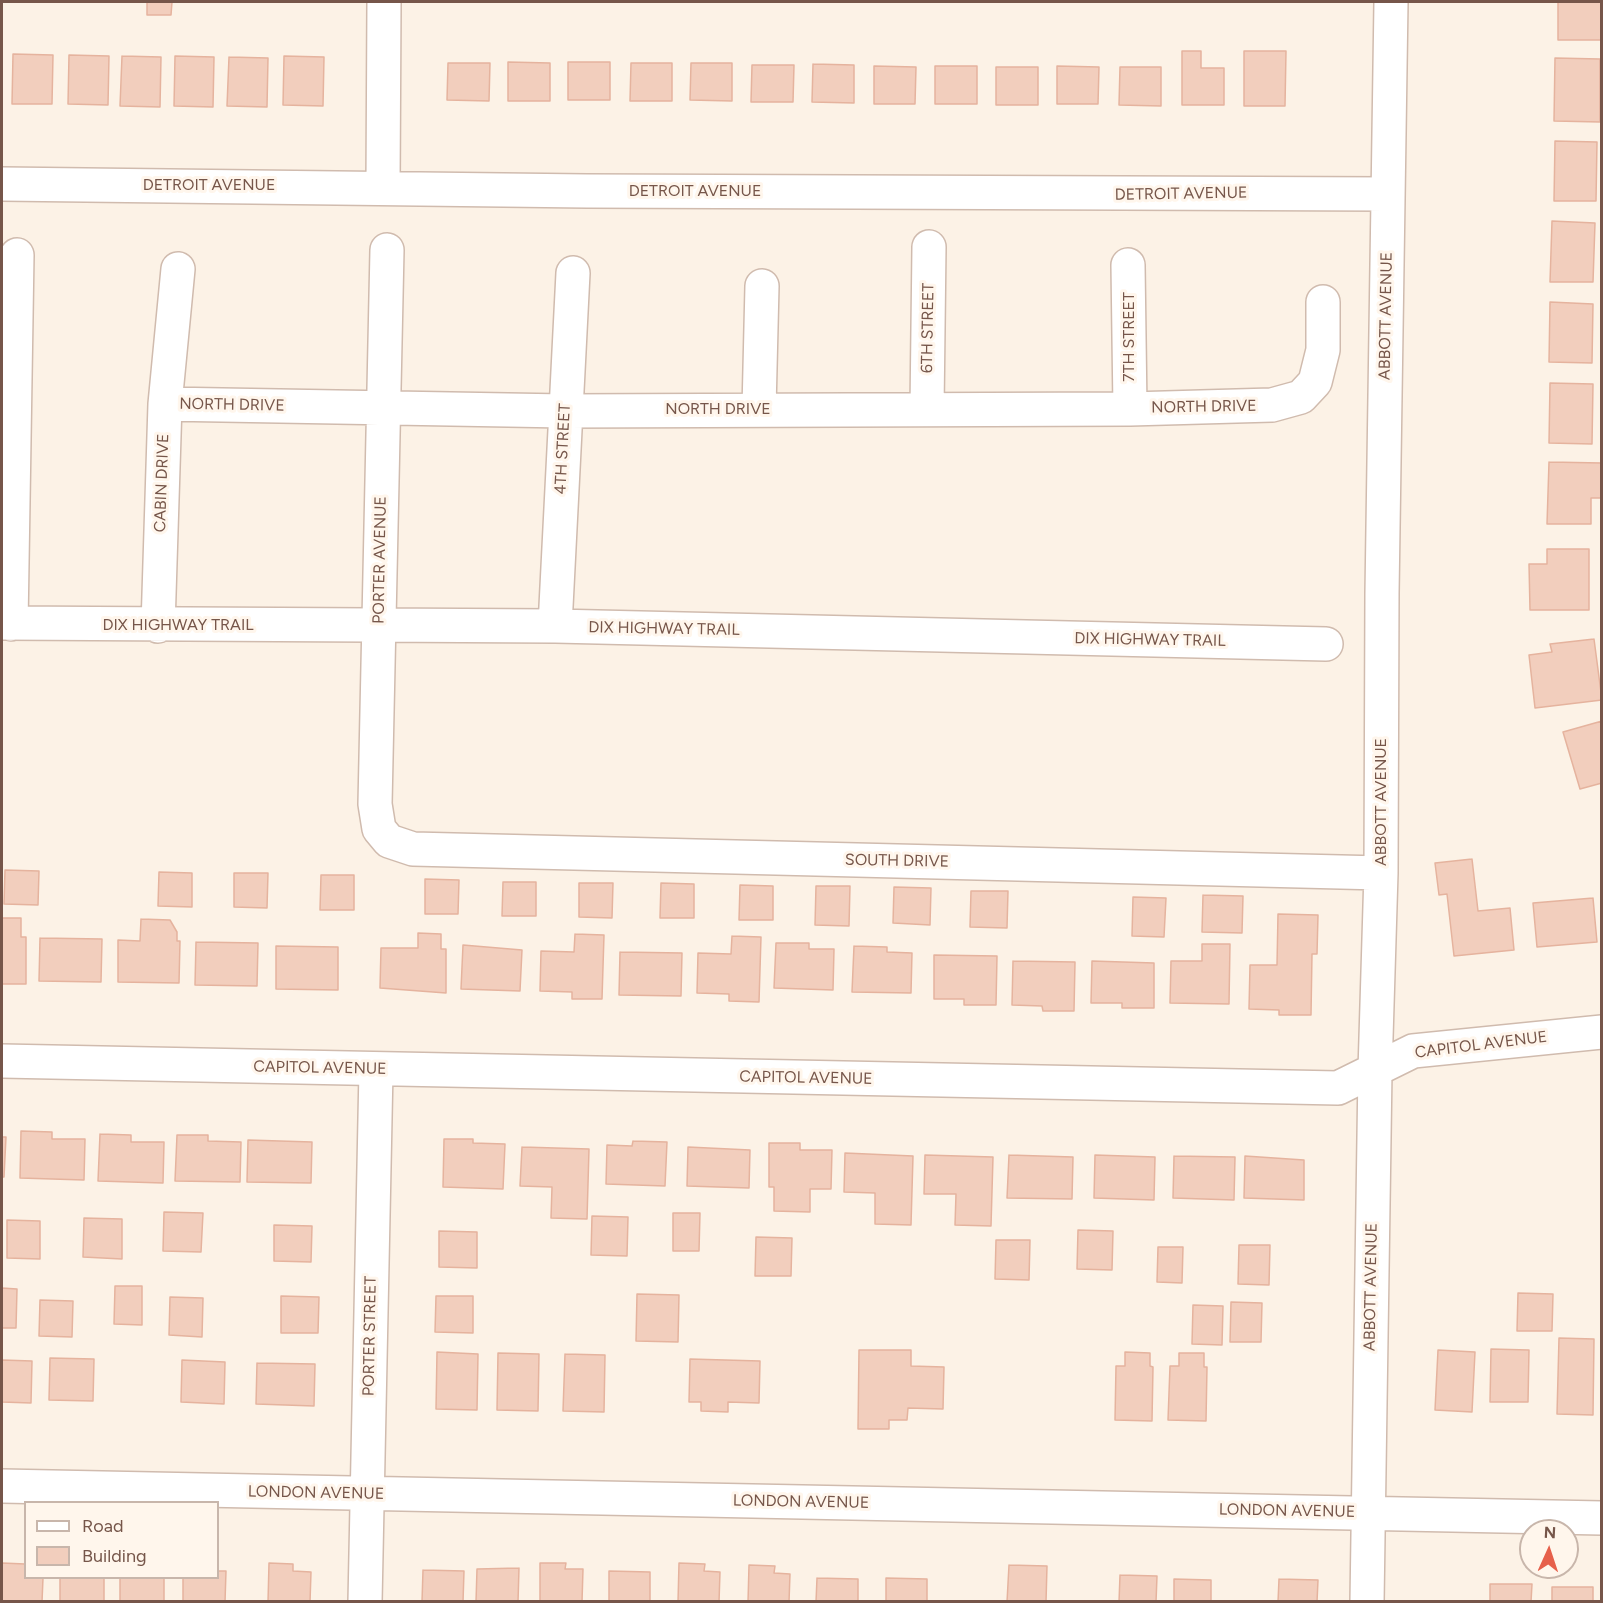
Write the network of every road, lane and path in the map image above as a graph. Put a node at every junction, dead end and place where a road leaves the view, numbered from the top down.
1 (384, 2) edge
2 (1391, 2) edge
3 (2, 184) edge
4 (383, 186) junction
5 (1388, 194) junction
6 (929, 247) dead end
7 (387, 250) dead end
8 (17, 255) dead end
9 (1128, 265) dead end
10 (178, 269) dead end
11 (573, 273) dead end
12 (762, 286) dead end
13 (1323, 302) dead end
14 (165, 404) junction
15 (383, 406) junction
16 (759, 408) junction
17 (1130, 409) junction
18 (927, 410) junction
19 (565, 411) junction
20 (6, 624) edge
21 (158, 626) junction
22 (378, 626) junction
23 (555, 626) junction
24 (1326, 644) dead end
25 (413, 849) joint
26 (1381, 873) junction
27 (1602, 1032) edge
28 (2, 1061) edge
29 (376, 1070) junction
30 (1375, 1071) junction
31 (2, 1486) edge
32 (367, 1494) junction
33 (1369, 1513) junction
34 (1602, 1518) edge
35 (365, 1602) edge
36 (1367, 1602) edge

1 - 4 street
2 - 5 street, ABBOTT AVENUE
3 - 4 street, DETROIT AVENUE
4 - 5 street, DETROIT AVENUE
5 - 26 street, ABBOTT AVENUE
6 - 18 street, 6TH STREET
7 - 15 street, PORTER AVENUE
8 - 20 street
9 - 17 street, 7TH STREET
10 - 14 street, CABIN DRIVE
11 - 19 street, 4TH STREET
12 - 16 street
13 - 17 street, NORTH DRIVE
14 - 15 street, NORTH DRIVE
14 - 21 street, CABIN DRIVE
15 - 19 street, NORTH DRIVE
15 - 22 street, PORTER AVENUE
16 - 18 street, NORTH DRIVE
16 - 19 street, NORTH DRIVE
17 - 18 street, NORTH DRIVE
19 - 23 street, 4TH STREET
20 - 21 street, DIX HIGHWAY TRAIL
21 - 22 street, DIX HIGHWAY TRAIL
22 - 23 street, DIX HIGHWAY TRAIL
22 - 25 street, PORTER AVENUE
23 - 24 street, DIX HIGHWAY TRAIL
25 - 26 street, SOUTH DRIVE
26 - 30 street, ABBOTT AVENUE
27 - 30 street, CAPITOL AVENUE
28 - 29 street, CAPITOL AVENUE
29 - 30 street, CAPITOL AVENUE
29 - 32 street, PORTER STREET
30 - 33 street, ABBOTT AVENUE
31 - 32 street, LONDON AVENUE
32 - 33 street, LONDON AVENUE
32 - 35 street, PORTER STREET
33 - 34 street, LONDON AVENUE
33 - 36 street, ABBOTT AVENUE

